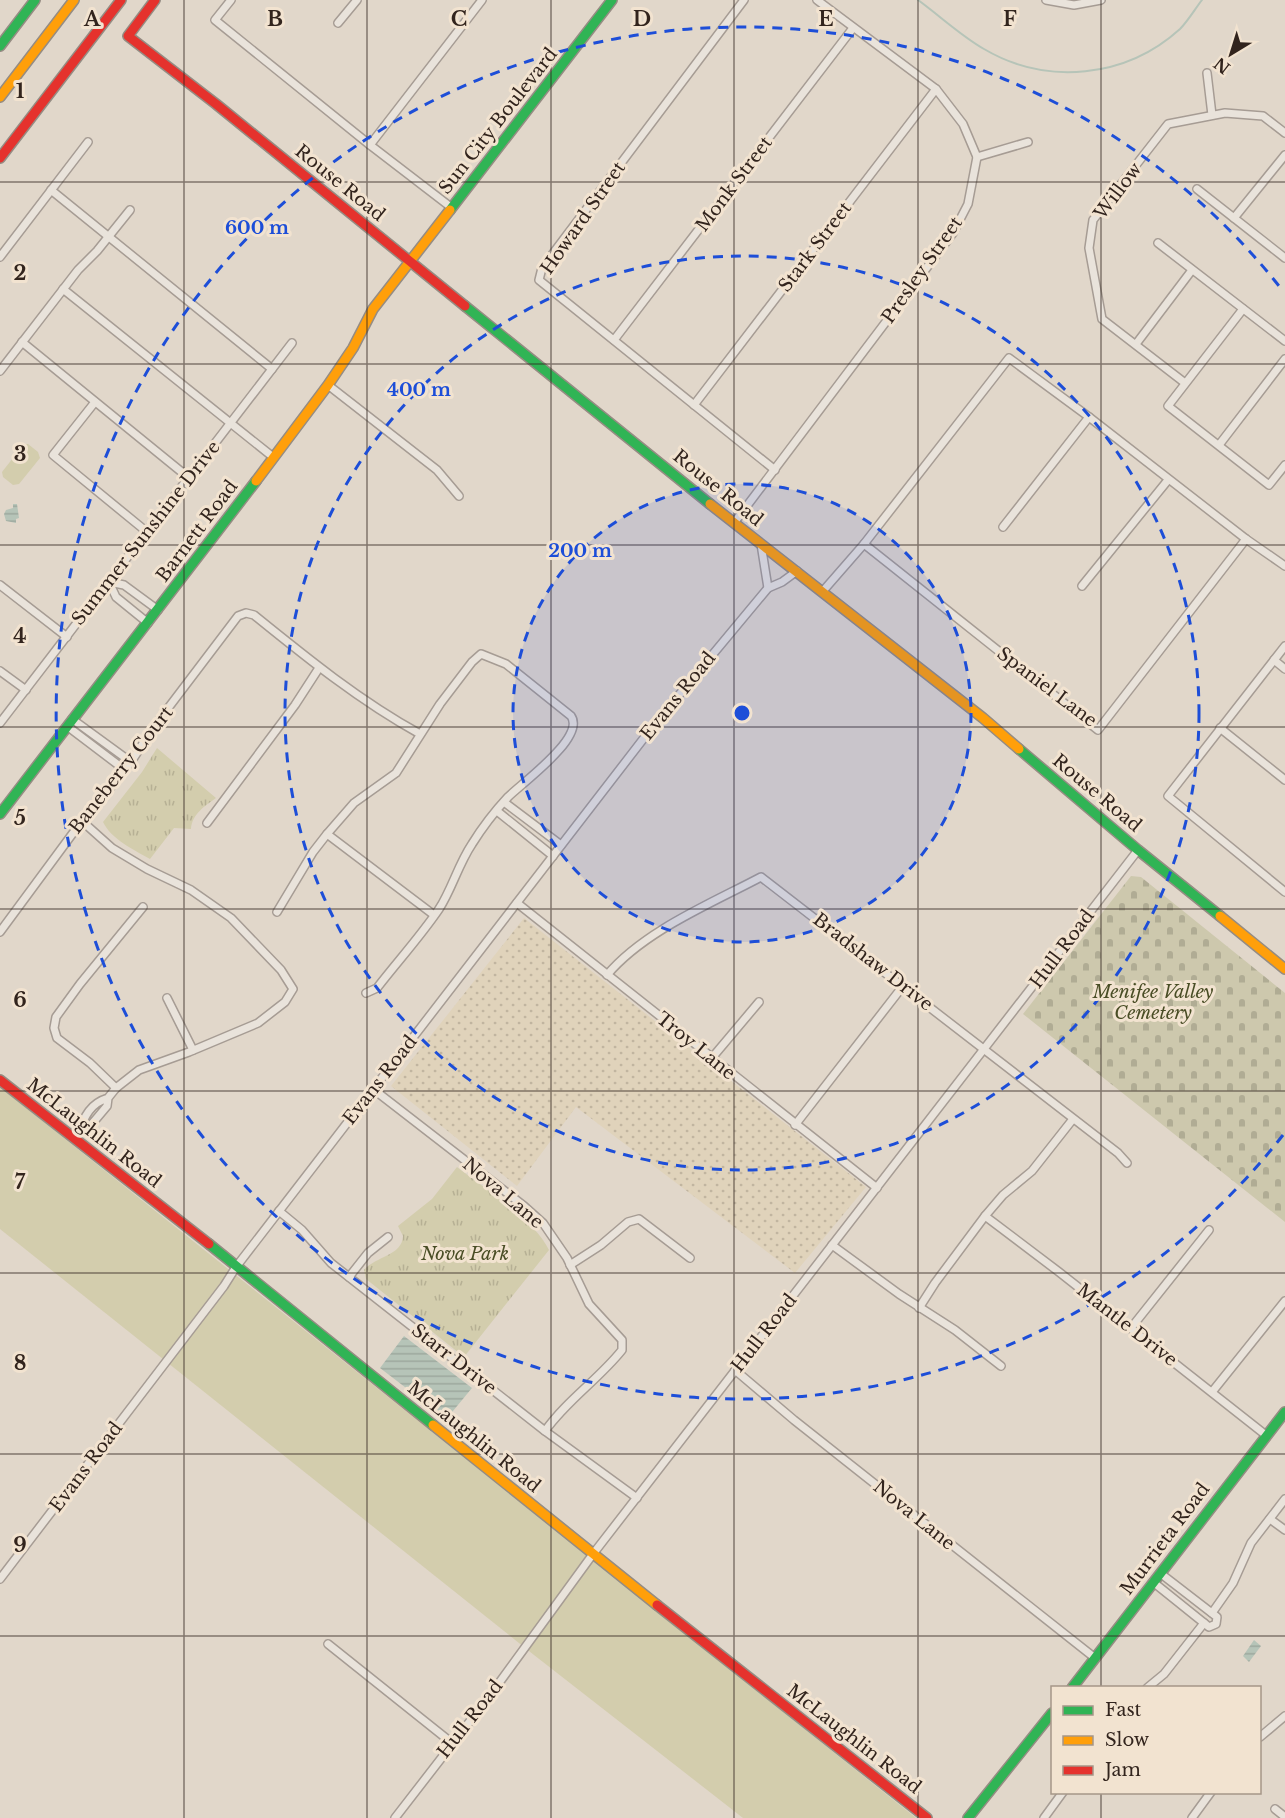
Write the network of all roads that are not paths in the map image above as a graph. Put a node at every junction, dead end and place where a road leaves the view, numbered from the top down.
1 (35, 0) edge
2 (74, 0) edge
3 (121, 0) edge
4 (155, 0) edge
5 (231, 0) edge
6 (357, 0) edge
7 (482, 0) edge
8 (612, 0) edge
9 (744, 0) edge
10 (817, 0) edge
11 (1046, 0) edge
12 (1101, 0) edge
13 (338, 23) dead end
14 (853, 28) junction
15 (0, 46) edge
16 (1207, 73) dead end
17 (936, 89) junction
18 (0, 97) edge
19 (1212, 115) junction
20 (1285, 133) edge
21 (88, 142) dead end
22 (1028, 142) dead end
23 (370, 145) junction
24 (1285, 155) edge
25 (977, 157) junction
26 (0, 158) edge
27 (1197, 189) dead end
28 (51, 190) junction
29 (452, 208) junction
30 (130, 210) dead end
31 (1234, 218) junction
32 (108, 237) junction
33 (1158, 243) dead end
34 (0, 257) edge
35 (1285, 258) edge
36 (411, 261) junction
37 (1192, 270) junction
38 (63, 289) junction
39 (1243, 309) junction
40 (614, 340) junction
41 (1285, 341) edge
42 (22, 342) junction
43 (292, 343) dead end
44 (1136, 344) junction
45 (1285, 359) edge
46 (272, 369) junction
47 (0, 371) edge
48 (1185, 383) junction
49 (328, 385) junction
50 (95, 402) junction
51 (694, 405) junction
52 (1089, 417) junction
53 (230, 424) junction
54 (1219, 445) junction
55 (273, 457) junction
56 (1285, 465) edge
57 (775, 470) junction
58 (189, 477) junction
59 (1168, 480) junction
60 (459, 496) dead end
61 (734, 523) junction
62 (1003, 528) dead end
63 (147, 532) junction
64 (1246, 539) junction
65 (761, 544) junction
66 (864, 544) junction
67 (1285, 566) edge
68 (797, 571) junction
69 (109, 582) junction
70 (0, 585) edge
71 (1082, 586) dead end
72 (768, 588) junction
73 (823, 591) junction
74 (158, 610) junction
75 (148, 623) junction
76 (67, 637) junction
77 (1285, 646) edge
78 (1274, 660) junction
79 (319, 668) junction
80 (1285, 669) edge
81 (0, 670) edge
82 (26, 690) junction
83 (0, 723) edge
84 (70, 723) junction
85 (1220, 728) junction
86 (420, 734) junction
87 (130, 762) junction
88 (124, 770) junction
89 (1285, 780) edge
90 (504, 802) junction
91 (497, 811) junction
92 (0, 814) edge
93 (83, 822) junction
94 (207, 824) dead end
95 (327, 834) junction
96 (561, 845) junction
97 (1138, 850) junction
98 (553, 856) junction
99 (1285, 892) edge
100 (517, 903) junction
101 (144, 907) dead end
102 (277, 912) dead end
103 (434, 915) junction
104 (0, 932) edge
105 (1285, 969) edge
106 (607, 975) junction
107 (903, 986) junction
108 (366, 993) dead end
109 (167, 998) dead end
110 (759, 1002) dead end
111 (193, 1050) junction
112 (985, 1050) junction
113 (711, 1059) junction
114 (0, 1080) edge
115 (116, 1088) junction
116 (373, 1089) junction
117 (1073, 1119) junction
118 (795, 1125) junction
119 (77, 1136) junction
120 (1127, 1163) dead end
121 (876, 1188) junction
122 (279, 1211) junction
123 (985, 1216) junction
124 (1209, 1230) dead end
125 (388, 1237) dead end
126 (832, 1245) junction
127 (690, 1258) dead end
128 (570, 1265) junction
129 (236, 1267) junction
130 (350, 1277) junction
131 (1285, 1301) edge
132 (920, 1308) junction
133 (1131, 1328) junction
134 (1001, 1366) dead end
135 (735, 1370) junction
136 (1212, 1392) junction
137 (1285, 1412) edge
138 (545, 1431) junction
139 (1267, 1436) junction
140 (638, 1498) junction
141 (1285, 1499) edge
142 (1270, 1519) junction
143 (1285, 1530) edge
144 (593, 1554) junction
145 (1160, 1573) junction
146 (0, 1579) edge
147 (1153, 1582) junction
148 (1212, 1613) junction
149 (1204, 1623) junction
150 (328, 1644) dead end
151 (1095, 1658) junction
152 (1074, 1686) edge
153 (1149, 1686) edge
154 (1051, 1715) edge
155 (1285, 1716) edge
156 (1261, 1736) edge
157 (452, 1743) junction
158 (1062, 1794) edge
159 (1210, 1794) edge
160 (1275, 1809) dead end
161 (1285, 1817) edge
162 (395, 1818) edge
163 (927, 1818) edge
164 (968, 1818) edge
165 (1044, 1818) edge
166 (1192, 1818) edge

1 - 15 main road
2 - 18 main road
3 - 26 main road
4 - 36 main road, Rouse Road
5 - 23 street
6 - 13 street
7 - 23 street
8 - 29 main road, Sun City Boulevard
9 - 40 street, Howard Street
10 - 14 street
11 - 12 street
14 - 17 street
14 - 40 street, Monk Street
16 - 19 street
17 - 25 street
17 - 51 street, Stark Street
19 - 20 street, Willow
19 - 44 street, Willow
21 - 28 street
22 - 25 street
23 - 29 street
24 - 31 street
25 - 57 street, Presley Street
27 - 31 street
28 - 32 street
28 - 34 street
29 - 36 main road, Sun City Boulevard
30 - 32 street
31 - 35 street
32 - 38 street
32 - 46 street
33 - 37 street
36 - 49 main road, Barnett Road
36 - 61 main road, Rouse Road
37 - 39 street
37 - 44 street
38 - 42 street
38 - 53 street
39 - 41 street
39 - 48 street
40 - 51 street, Howard Street
42 - 47 street
42 - 50 street
43 - 46 street, Summer Sunshine Drive
44 - 48 street, Willow
45 - 54 street
46 - 53 street, Summer Sunshine Drive
48 - 54 street
49 - 55 main road, Barnett Road
49 - 60 street
50 - 58 street
50 - 63 street
51 - 57 street, Howard Street
52 - 59 street
52 - 62 street
52 - 66 street
53 - 55 street
53 - 58 street, Summer Sunshine Drive
54 - 56 street
55 - 74 main road, Barnett Road
57 - 61 street, Presley Street
58 - 63 street, Summer Sunshine Drive
59 - 64 street
59 - 71 street
61 - 65 main road, Rouse Road
63 - 69 street, Summer Sunshine Drive
64 - 66 street, Spaniel Lane
64 - 67 street
65 - 68 main road, Rouse Road
65 - 72 street
66 - 73 street
68 - 72 street, Evans Road
68 - 73 main road, Rouse Road
69 - 74 street
69 - 75 street
69 - 76 street, Summer Sunshine Drive
70 - 76 street
72 - 96 street, Evans Road
73 - 97 main road, Rouse Road
74 - 75 main road, Barnett Road
75 - 84 main road, Barnett Road
76 - 82 street, Summer Sunshine Drive
77 - 78 street
78 - 80 street
78 - 85 street
79 - 86 street
79 - 87 street, Baneberry Court
79 - 94 street
81 - 82 street
82 - 83 street, Summer Sunshine Drive
84 - 87 street
84 - 88 street
84 - 92 main road, Barnett Road
85 - 89 street
85 - 99 street
86 - 90 street
86 - 95 street
87 - 88 street, Baneberry Court
88 - 93 street, Baneberry Court
90 - 91 street
90 - 96 street
91 - 98 street
91 - 103 street
93 - 104 street, Baneberry Court
93 - 111 street
95 - 102 street
95 - 103 street
96 - 98 street, Evans Road
97 - 105 main road, Rouse Road
97 - 112 street, Hull Road
98 - 100 street, Evans Road
100 - 106 street, Troy Lane
100 - 116 street, Evans Road
101 - 115 street
103 - 108 street
106 - 107 street, Bradshaw Drive
106 - 113 street, Troy Lane
107 - 112 street, Bradshaw Drive
107 - 118 street
109 - 111 street
110 - 113 street
111 - 115 street
112 - 117 street, Bradshaw Drive
112 - 121 street, Hull Road
113 - 118 street, Troy Lane
114 - 119 main road, McLaughlin Road
115 - 119 street
116 - 122 street, Evans Road
116 - 128 street, Nova Lane
117 - 120 street, Bradshaw Drive
117 - 123 street
118 - 121 street, Troy Lane
119 - 129 main road, McLaughlin Road
121 - 126 street, Hull Road
122 - 129 street, Evans Road
122 - 130 street, Starr Drive
123 - 132 street
123 - 133 street, Mantle Drive
124 - 133 street
125 - 130 street
126 - 132 street
126 - 135 street, Hull Road
127 - 128 street
128 - 138 street, Nova Lane
129 - 144 main road, McLaughlin Road
129 - 146 street, Evans Road
130 - 138 street, Starr Drive
131 - 136 street
132 - 134 street
133 - 136 street, Mantle Drive
135 - 140 street, Hull Road
135 - 151 street, Nova Lane
136 - 139 street, Mantle Drive
137 - 139 main road, Murrieta Road
138 - 140 street, Starr Drive
139 - 145 main road, Murrieta Road
140 - 144 street, Hull Road
141 - 142 street
142 - 143 street
142 - 148 street
144 - 157 street, Hull Road
144 - 163 main road, McLaughlin Road
145 - 147 main road, Murrieta Road
145 - 148 street
147 - 149 street
147 - 151 main road, Murrieta Road
148 - 149 street
149 - 153 street
150 - 157 street
151 - 152 main road, Murrieta Road
154 - 164 main road
155 - 156 street
157 - 162 street, Hull Road
158 - 165 street
159 - 166 street
160 - 161 street

